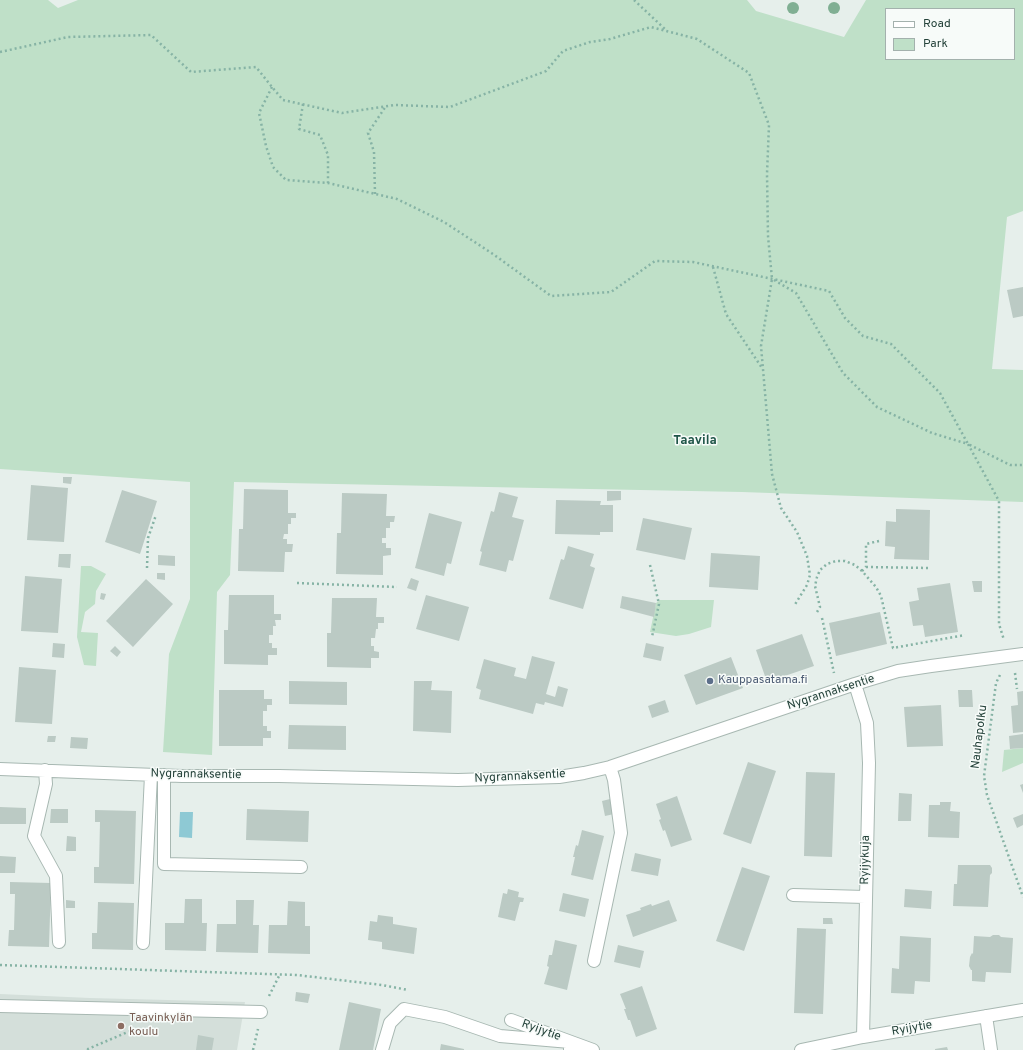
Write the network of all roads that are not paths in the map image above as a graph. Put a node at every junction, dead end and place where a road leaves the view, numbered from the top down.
1 (1023, 654) edge
2 (856, 684) junction
3 (610, 767) junction
4 (0, 769) edge
5 (45, 770) junction
6 (151, 774) junction
7 (164, 775) junction
8 (301, 867) dead end
9 (792, 895) dead end
10 (865, 897) junction
11 (59, 942) dead end
12 (143, 943) dead end
13 (594, 961) dead end
14 (0, 1006) edge
15 (1023, 1010) edge
16 (261, 1012) road end
17 (986, 1016) junction
18 (511, 1020) dead end
19 (863, 1037) junction
20 (570, 1046) edge
21 (837, 1047) edge
22 (382, 1050) edge
23 (593, 1050) edge
24 (801, 1050) edge
25 (991, 1050) edge

1 - 2 street, Nygrannaksentie
2 - 3 street, Nygrannaksentie
2 - 10 street, Ryijykuja
3 - 7 street, Nygrannaksentie
3 - 13 street
4 - 5 street, Nygrannaksentie
5 - 6 street, Nygrannaksentie
5 - 11 street
6 - 7 street, Nygrannaksentie
6 - 12 street
7 - 8 street
9 - 10 street
10 - 19 street, Ryijykuja
14 - 16 street
15 - 17 street, Ryijytie
17 - 19 street, Ryijytie
17 - 25 street
18 - 20 street, Ryijytie
19 - 21 street, Ryijytie
20 - 22 street
20 - 23 street, Ryijytie
21 - 24 street, Ryijytie

